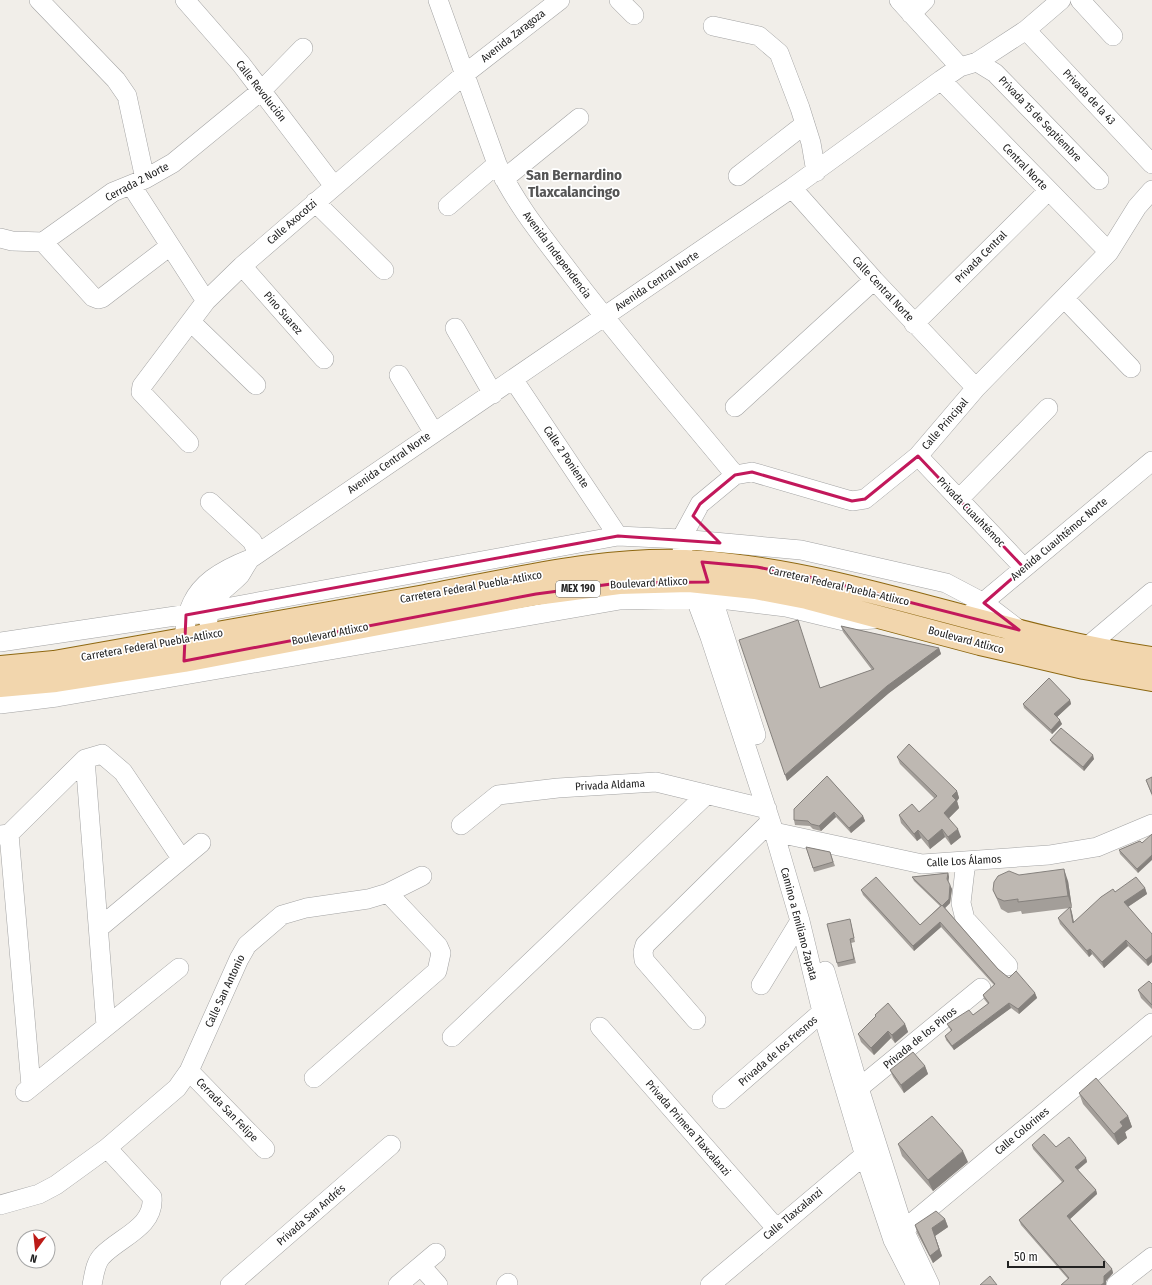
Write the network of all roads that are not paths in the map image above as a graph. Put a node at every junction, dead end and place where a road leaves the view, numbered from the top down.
1 (39, 0) edge
2 (185, 0) edge
3 (438, 0) edge
4 (560, 0) edge
5 (619, 0) edge
6 (925, 0) edge
7 (1061, 0) edge
8 (1080, 0) edge
9 (905, 7) edge
10 (634, 15) dead end
11 (713, 26) dead end
12 (1026, 30) junction
13 (1113, 36) dead end
14 (303, 48) dead end
15 (969, 65) junction
16 (466, 73) junction
17 (941, 80) junction
18 (262, 90) junction
19 (579, 118) dead end
20 (805, 124) junction
21 (1152, 164) edge
22 (501, 171) junction
23 (816, 172) junction
24 (738, 176) dead end
25 (1099, 180) dead end
26 (138, 182) junction
27 (334, 186) junction
28 (792, 188) junction
29 (1152, 190) edge
30 (1048, 191) junction
31 (315, 202) junction
32 (448, 206) dead end
33 (0, 238) edge
34 (43, 242) junction
35 (170, 246) junction
36 (1110, 252) junction
37 (242, 266) junction
38 (384, 270) dead end
39 (874, 280) junction
40 (1064, 298) junction
41 (206, 301) junction
42 (604, 317) junction
43 (191, 322) junction
44 (914, 324) junction
45 (455, 328) dead end
46 (324, 359) dead end
47 (1131, 368) dead end
48 (398, 375) dead end
49 (513, 379) junction
50 (256, 385) dead end
51 (976, 388) junction
52 (492, 394) junction
53 (735, 407) dead end
54 (1048, 408) dead end
55 (434, 433) junction
56 (189, 443) dead end
57 (918, 456) junction
58 (1152, 461) edge
59 (735, 474) junction
60 (959, 499) junction
61 (210, 502) dead end
62 (690, 530) junction
63 (618, 536) junction
64 (749, 545) junction
65 (254, 556) junction
66 (1024, 568) junction
67 (698, 580) junction
68 (1152, 592) edge
69 (984, 603) junction
70 (209, 611) junction
71 (186, 615) junction
72 (965, 617) junction
73 (1020, 630) junction
74 (206, 635) junction
75 (184, 638) junction
76 (0, 642) edge
77 (1087, 647) junction
78 (1152, 658) edge
79 (205, 664) junction
80 (0, 667) edge
81 (184, 668) junction
82 (1152, 680) edge
83 (0, 686) edge
84 (0, 704) edge
85 (85, 759) junction
86 (706, 795) junction
87 (775, 824) junction
88 (1152, 824) edge
89 (461, 825) dead end
90 (5, 834) edge
91 (201, 843) dead end
92 (180, 858) junction
93 (966, 861) junction
94 (422, 876) dead end
95 (388, 893) junction
96 (800, 920) junction
97 (99, 928) junction
98 (1008, 966) dead end
99 (180, 968) dead end
100 (761, 985) dead end
101 (981, 988) dead end
102 (829, 1011) junction
103 (696, 1020) dead end
104 (1152, 1022) edge
105 (106, 1026) junction
106 (600, 1027) dead end
107 (452, 1037) dead end
108 (189, 1071) junction
109 (314, 1078) dead end
110 (859, 1088) junction
111 (722, 1099) dead end
112 (391, 1145) dead end
113 (107, 1148) junction
114 (265, 1149) dead end
115 (871, 1149) junction
116 (0, 1205) edge
117 (776, 1228) junction
118 (899, 1235) junction
119 (436, 1253) dead end
120 (1152, 1256) edge
121 (421, 1266) junction
122 (92, 1285) edge
123 (230, 1285) edge
124 (398, 1285) edge
125 (438, 1285) edge
126 (710, 1285) edge
127 (916, 1285) edge
128 (930, 1285) edge
129 (1116, 1285) edge

1 - 26 street
2 - 18 street, Calle Revolución
3 - 16 street, Avenida Independencia
4 - 16 street, Avenida Zaragoza
5 - 10 street
6 - 9 street
7 - 12 street, Avenida Central Norte
8 - 13 street
9 - 15 street, Privada 15 de Septiembre
11 - 20 street
12 - 15 street, Avenida Central Norte
12 - 21 street, Privada de la 43
14 - 18 street, Cerrada 2 Norte
15 - 17 street, Avenida Central Norte
15 - 25 street, Privada 15 de Septiembre
16 - 22 street, Avenida Independencia
16 - 27 street, Calle Axocotzi
17 - 23 street, Avenida Central Norte
17 - 30 street, Central Norte
18 - 26 street, Cerrada 2 Norte
18 - 27 street, Calle Revolución
19 - 22 street
20 - 23 street
20 - 24 street
22 - 32 street
22 - 42 street, Avenida Independencia
23 - 28 street, Avenida Central Norte
26 - 34 street, Cerrada 2 Norte
26 - 35 street
27 - 31 street, Calle Axocotzi
28 - 39 street, Calle Central Norte
28 - 42 street, Avenida Central Norte
29 - 36 street, Calle Principal
30 - 36 street, Central Norte
30 - 44 street, Privada Central
31 - 37 street, Calle Axocotzi
31 - 38 street
33 - 34 street
34 - 35 street
35 - 41 street
36 - 40 street, Calle Principal
37 - 41 street, Calle Axocotzi
37 - 46 street, Pino Suarez
39 - 44 street, Calle Central Norte
39 - 53 street
40 - 47 street
40 - 51 street, Calle Principal
41 - 43 street, Calle Axocotzi
42 - 49 street, Avenida Central Norte
42 - 59 street, Avenida Independencia
43 - 50 street
43 - 56 street, Calle Axocotzi
44 - 51 street, Calle Central Norte
45 - 52 street
48 - 55 street
49 - 52 street, Avenida Central Norte
49 - 63 street, Calle 2 Poniente
51 - 57 street, Calle Principal
52 - 55 street, Avenida Central Norte
54 - 60 street
55 - 65 street, Avenida Central Norte
57 - 59 street, Calle Principal
57 - 60 street, Privada Cuauhtémoc
58 - 66 street, Avenida Cuauhtémoc Norte
59 - 62 street
60 - 66 street, Privada Cuauhtémoc
61 - 65 street
62 - 63 street
62 - 64 street
62 - 64 street
62 - 67 street
63 - 70 street
64 - 69 street
65 - 70 street, Avenida Central Norte
65 - 71 street, Avenida Central Norte
66 - 69 street, Avenida Cuauhtémoc Norte
67 - 72 main road, Carretera Federal Puebla-Atlixco / MEX 190
67 - 74 main road, Carretera Federal Puebla-Atlixco / MEX 190
67 - 79 main road, Boulevard Atlixco / MEX 190
67 - 82 main road, Boulevard Atlixco / MEX 190
67 - 87 street, Camino a Emiliano Zapata
67 - 87 street, Camino a Emiliano Zapata
68 - 77 street
69 - 72 street, Avenida Cuauhtémoc Norte
69 - 73 street
70 - 71 street
70 - 74 street, Avenida Central Norte
71 - 75 street, Avenida Central Norte
71 - 76 street
72 - 73 main road, Carretera Federal Puebla-Atlixco / MEX 190
73 - 77 main road, Carretera Federal Puebla-Atlixco / MEX 190
74 - 75 main road, Carretera Federal Puebla-Atlixco / MEX 190
74 - 79 street, Avenida Central Norte
75 - 80 main road, Carretera Federal Puebla-Atlixco / MEX 190
75 - 81 street, Avenida Central Norte
77 - 78 main road, Carretera Federal Puebla-Atlixco / MEX 190
79 - 81 main road, Boulevard Atlixco / MEX 190
81 - 83 main road, Boulevard Atlixco / MEX 190
81 - 84 street
85 - 90 street
85 - 92 street
85 - 97 street
86 - 87 street, Privada Aldama
86 - 89 street, Privada Aldama
86 - 107 street
87 - 93 street, Calle Los Álamos
87 - 96 street, Camino a Emiliano Zapata
87 - 102 street, Camino a Emiliano Zapata
87 - 103 street
88 - 93 street, Calle Los Álamos
90 - 105 street
91 - 92 street
92 - 97 street
93 - 98 street
94 - 95 street, Calle San Antonio
95 - 108 street, Calle San Antonio
95 - 109 street
96 - 100 street
96 - 102 street, Camino a Emiliano Zapata
97 - 105 street
99 - 105 street
101 - 110 street, Privada de los Pinos
102 - 110 street, Camino a Emiliano Zapata
102 - 111 street, Privada de los Fresnos
102 - 115 street, Camino a Emiliano Zapata
104 - 118 street, Calle Colorines
106 - 117 street, Privada Primera Tlaxcalanzi
108 - 113 street, Calle San Antonio
108 - 114 street, Cerrada San Felipe
110 - 115 street, Camino a Emiliano Zapata
112 - 123 street, Privada San Andrés
113 - 116 street, Calle San Antonio
113 - 122 street
115 - 117 street, Calle Tlaxcalanzi
115 - 118 street, Camino a Emiliano Zapata
117 - 126 street, Calle Tlaxcalanzi
118 - 127 street, Camino a Emiliano Zapata
118 - 128 street, Camino a Emiliano Zapata
119 - 121 street
120 - 129 street
121 - 124 street
121 - 125 street

